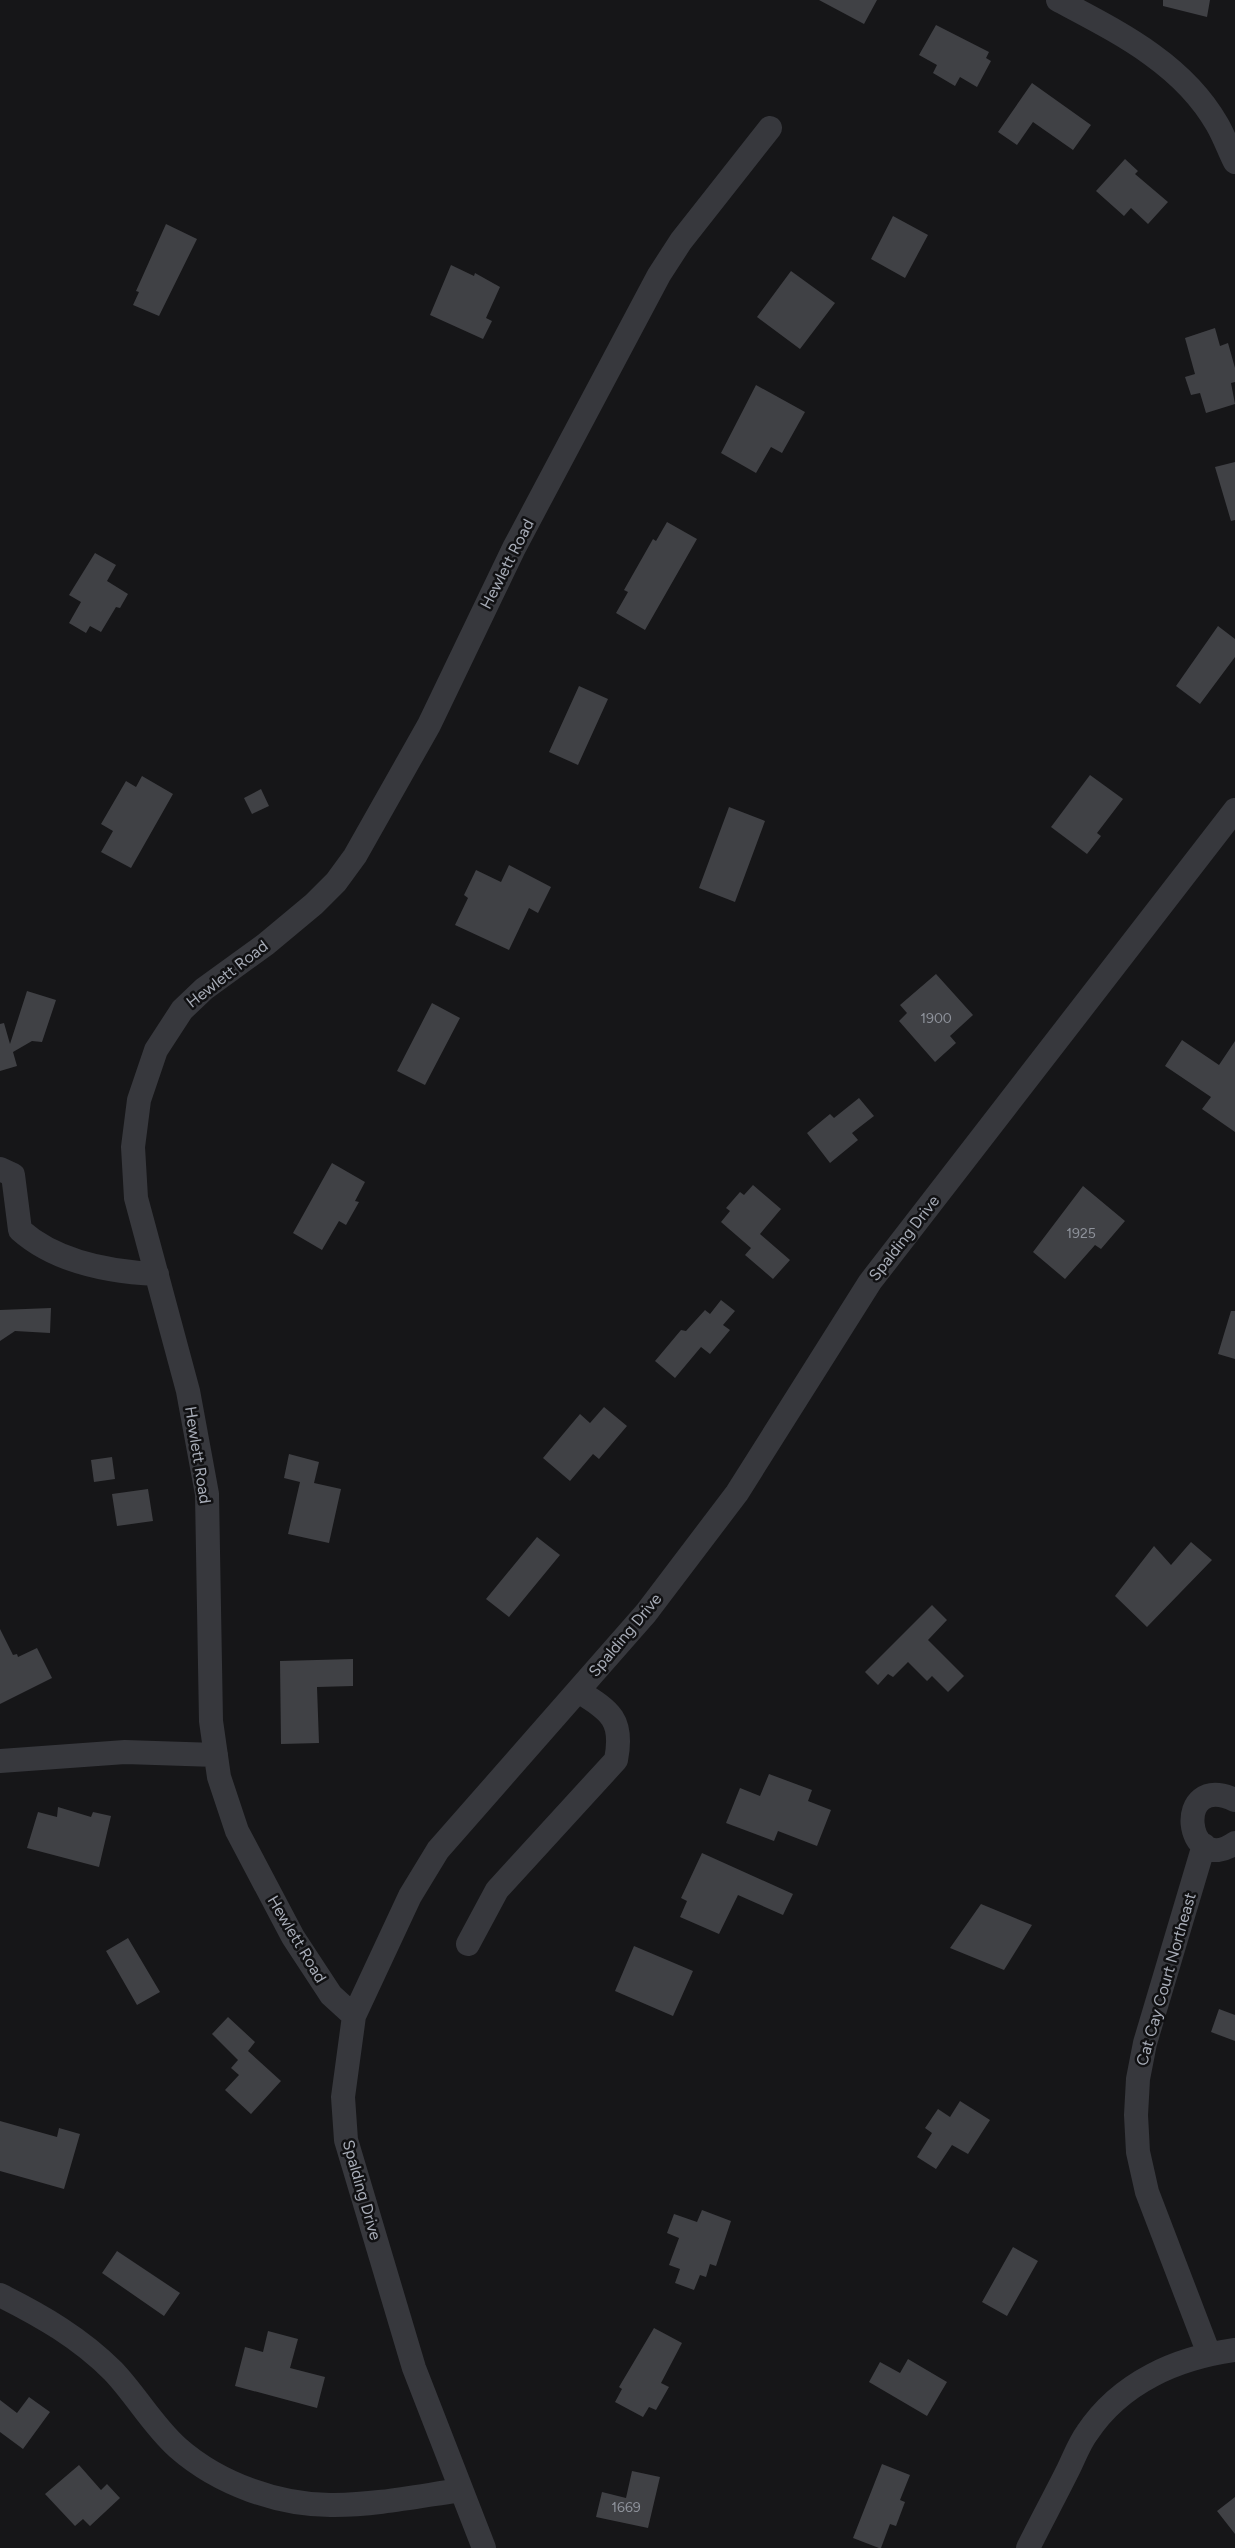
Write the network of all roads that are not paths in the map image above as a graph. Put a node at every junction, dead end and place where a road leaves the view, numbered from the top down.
1 (1058, 0) edge
2 (1082, 6) edge
3 (770, 128) dead end
4 (1235, 162) edge
5 (1235, 810) edge
6 (0, 1169) edge
7 (157, 1274) junction
8 (578, 1691) junction
9 (216, 1755) junction
10 (0, 1761) edge
11 (1235, 1800) edge
12 (1235, 1843) edge
13 (1204, 1845) junction
14 (468, 1944) dead end
15 (354, 2016) junction
16 (0, 2295) edge
17 (1235, 2350) edge
18 (1209, 2354) junction
19 (461, 2490) junction
20 (484, 2548) edge
21 (1028, 2548) edge

1 - 2 street
2 - 4 street
3 - 7 street, Hewlett Road
5 - 8 street, Spalding Drive
6 - 7 street
7 - 9 street, Hewlett Road
8 - 14 street
8 - 15 street, Spalding Drive
9 - 10 street
9 - 15 street, Hewlett Road
11 - 13 street
12 - 13 street
13 - 18 street, Cat Cay Court Northeast
15 - 19 street, Spalding Drive
16 - 19 street
17 - 18 street
18 - 21 street
19 - 20 street, Spalding Drive

